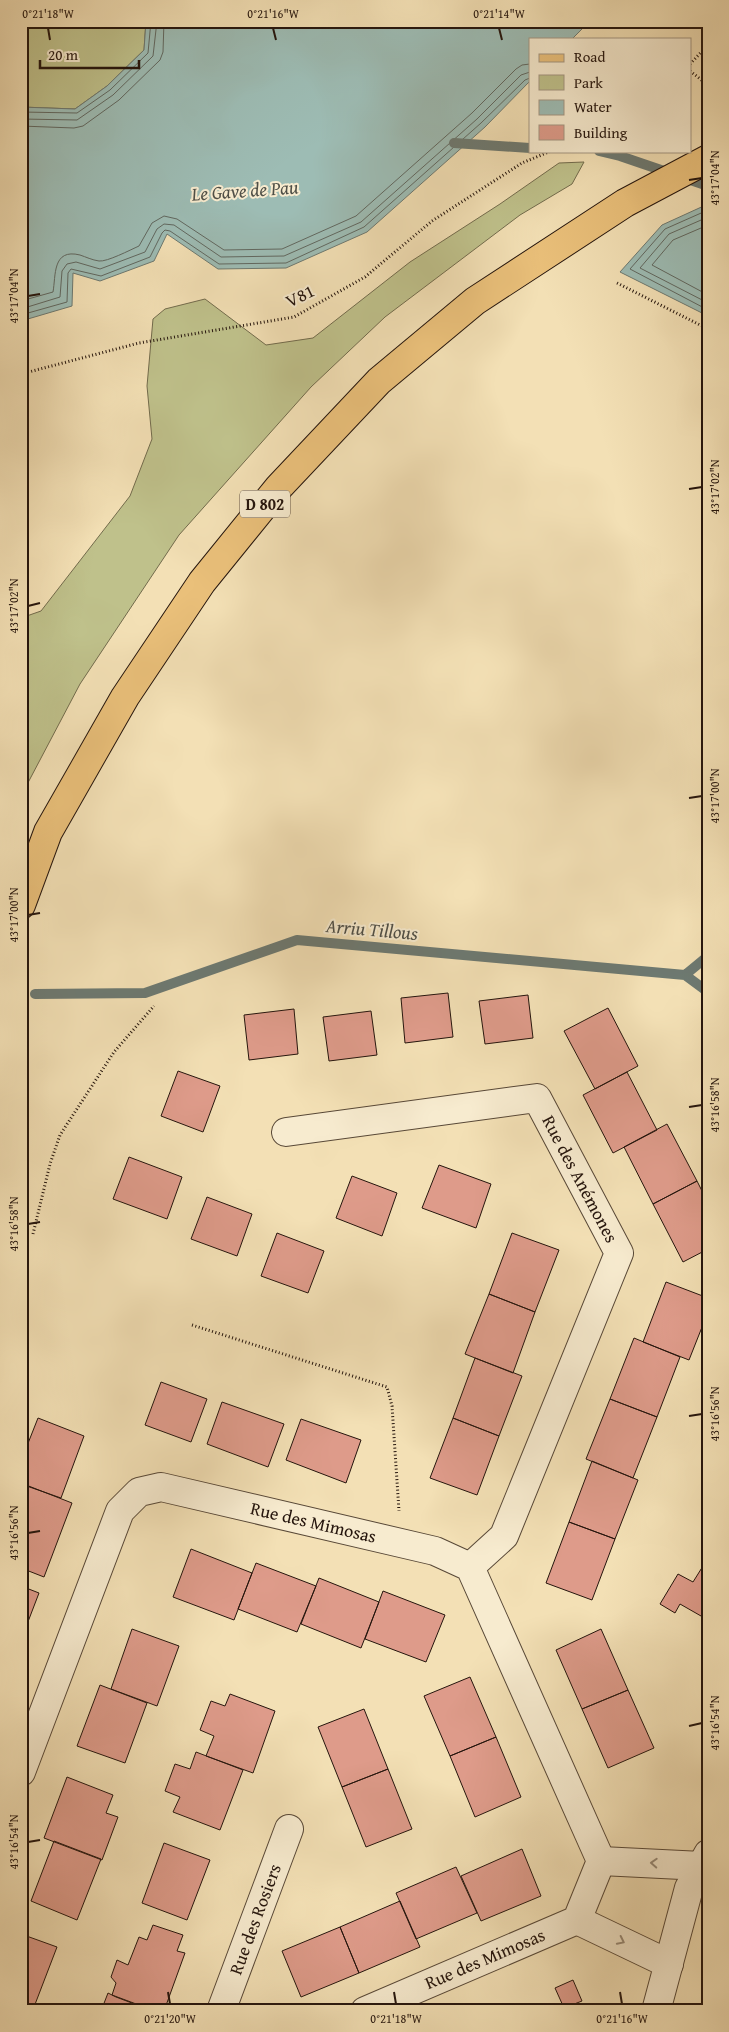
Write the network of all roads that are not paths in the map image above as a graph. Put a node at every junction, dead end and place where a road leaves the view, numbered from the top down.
1 (708, 159) edge
2 (21, 905) edge
3 (286, 1132) dead end
4 (470, 1567) junction
5 (21, 1772) edge
6 (289, 1829) dead end
7 (705, 1860) edge
8 (601, 1861) junction
9 (577, 1920) junction
10 (669, 1964) junction
11 (221, 2011) edge
12 (365, 2011) edge
13 (656, 2011) edge

1 - 2 main road, D 802
3 - 4 street, Rue des Anémones
4 - 5 street, Rue des Mimosas
4 - 8 street
6 - 11 street, Rue des Rosiers
7 -> 8 street
7 - 10 street
8 - 9 street
9 -> 10 street
9 - 12 street, Rue des Mimosas
10 - 13 street

